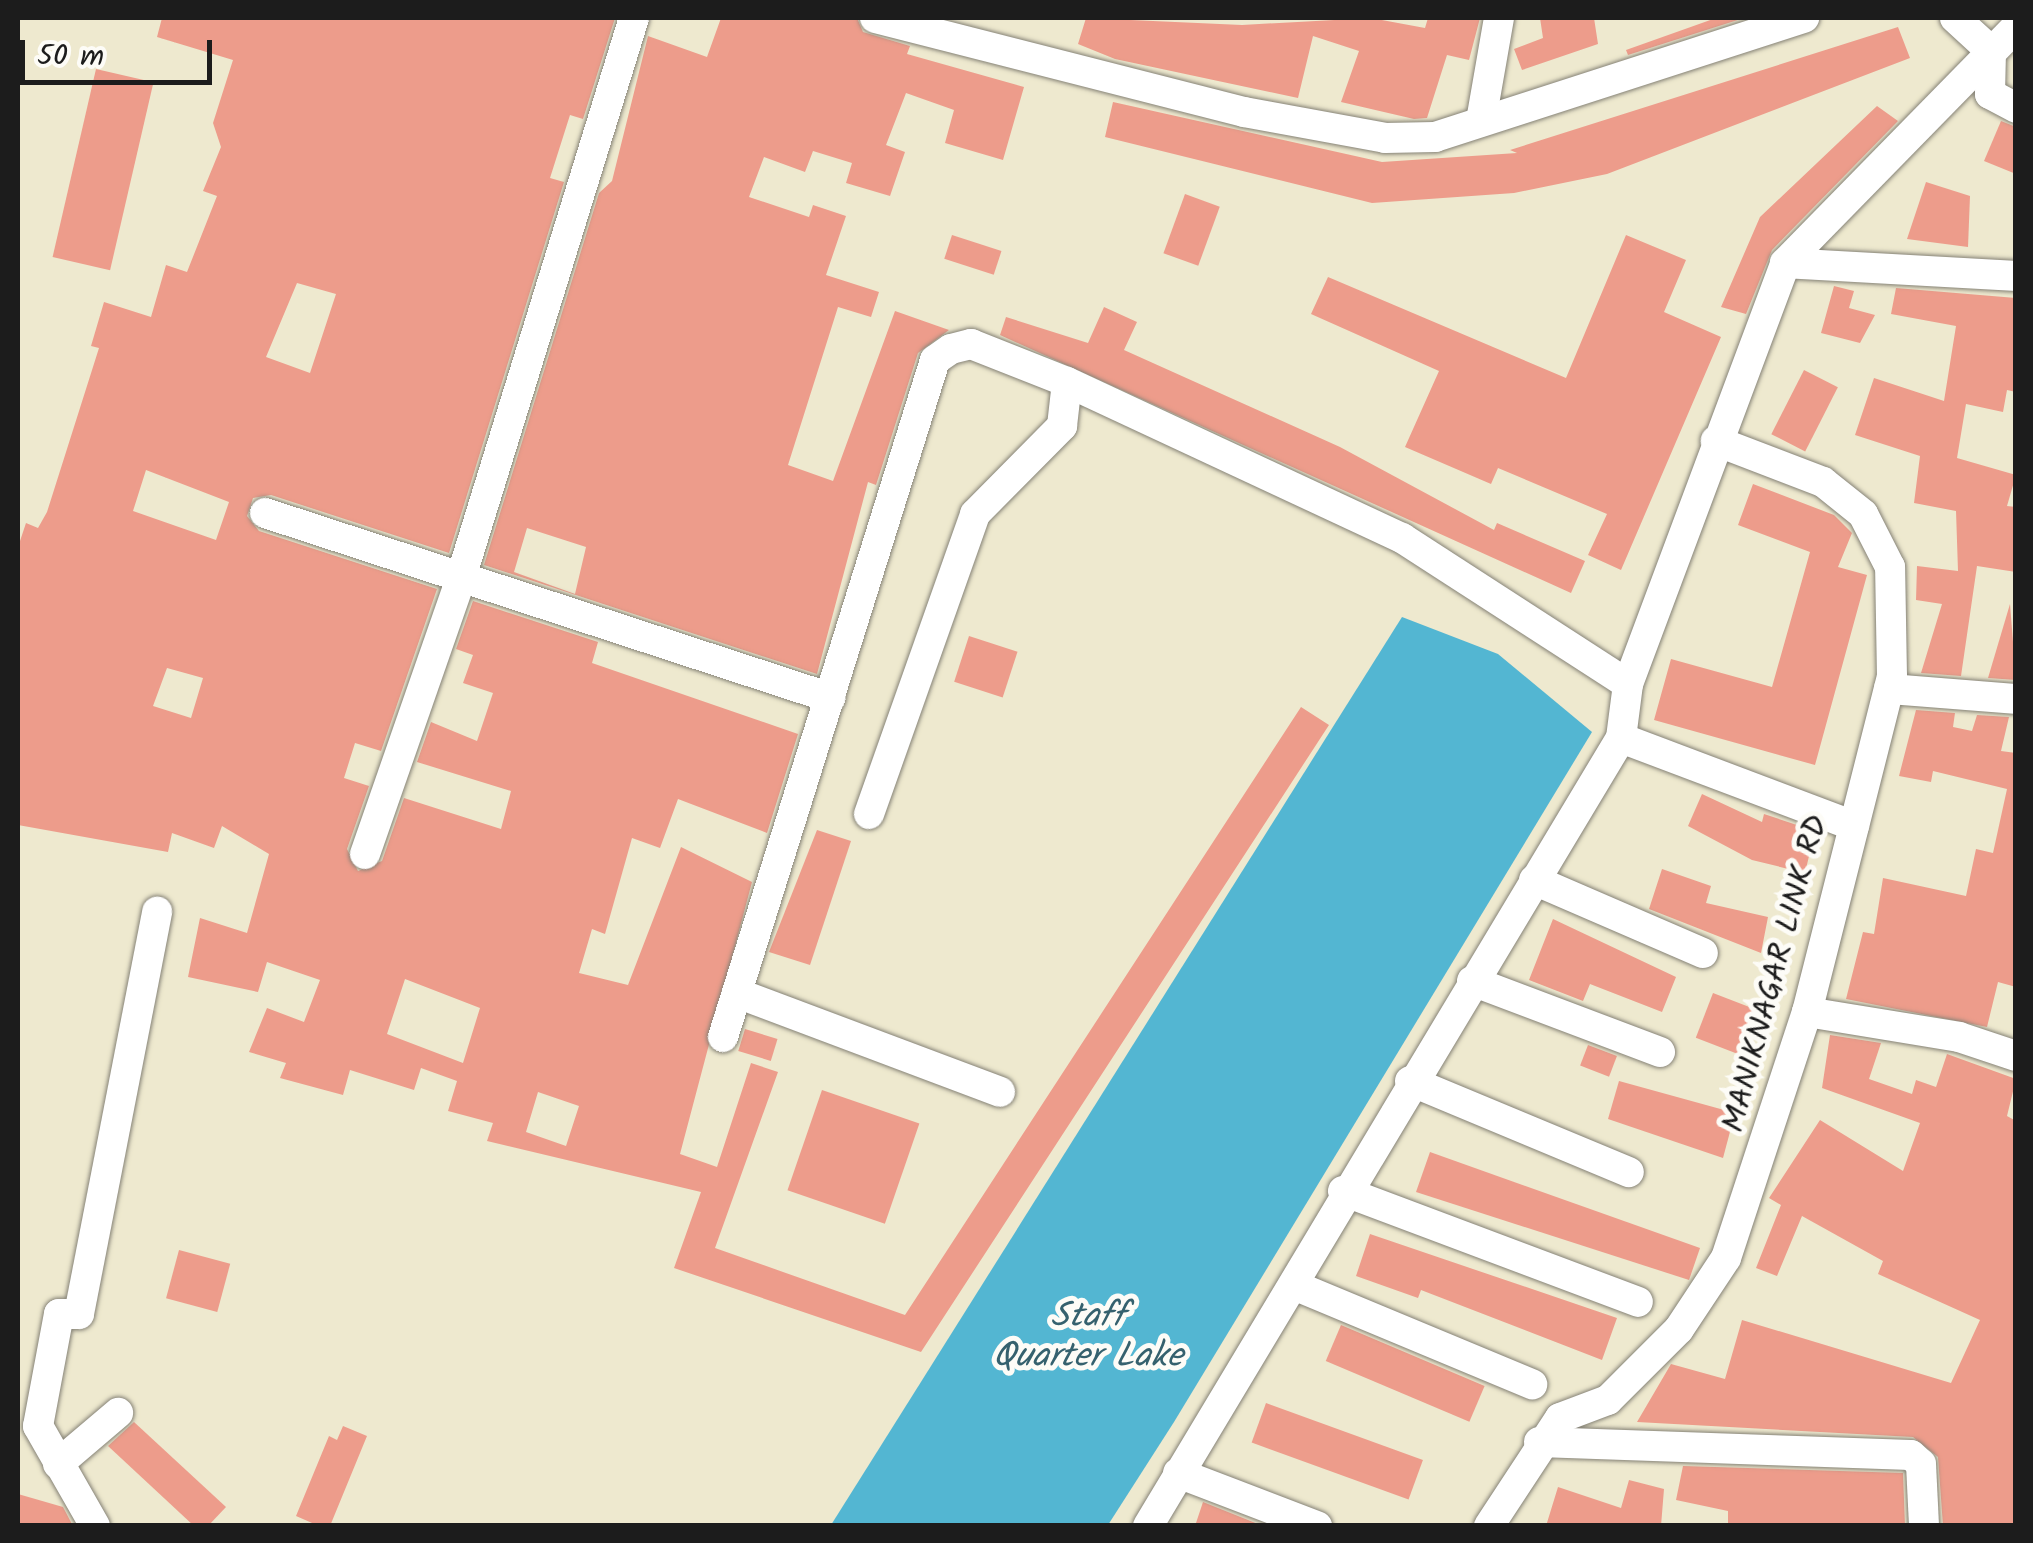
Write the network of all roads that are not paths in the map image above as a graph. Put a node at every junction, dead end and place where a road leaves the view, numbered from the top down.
1 (634, 18) edge
2 (875, 18) edge
3 (1498, 18) edge
4 (1804, 18) edge
5 (1955, 18) edge
6 (2016, 27) edge
7 (1990, 51) junction
8 (2016, 108) edge
9 (1481, 121) junction
10 (1785, 264) junction
11 (2016, 276) edge
12 (1067, 382) junction
13 (1716, 441) junction
14 (265, 513) dead end
15 (459, 584) junction
16 (1628, 684) junction
17 (1889, 688) junction
18 (831, 698) junction
19 (2016, 699) edge
20 (1622, 738) junction
21 (869, 814) dead end
22 (1854, 826) junction
23 (365, 854) dead end
24 (1534, 880) junction
25 (157, 910) dead end
26 (1703, 954) dead end
27 (1472, 981) junction
28 (737, 993) junction
29 (1808, 1012) junction
30 (724, 1037) dead end
31 (1660, 1052) dead end
32 (2016, 1056) edge
33 (1410, 1081) junction
34 (1000, 1092) dead end
35 (1628, 1172) dead end
36 (1342, 1191) junction
37 (1296, 1286) dead end
38 (1638, 1302) dead end
39 (1532, 1384) dead end
40 (118, 1413) dead end
41 (28, 1423) edge
42 (1539, 1442) junction
43 (58, 1464) junction
44 (1178, 1473) junction
45 (95, 1526) edge
46 (1148, 1526) edge
47 (1318, 1526) edge
48 (1489, 1526) edge
49 (1924, 1526) edge

1 - 15 street
2 - 9 street
3 - 9 street
4 - 9 street
5 - 7 street
6 - 7 street
7 - 8 street
7 - 10 street
10 - 11 street
10 - 13 street
12 - 16 street
12 - 18 street
12 - 21 street
13 - 16 street
13 - 17 street, MANIKNAGAR LINK RD
14 - 15 street
15 - 18 street
15 - 23 street
16 - 20 street
17 - 19 street
17 - 22 street, MANIKNAGAR LINK RD
18 - 28 street
20 - 22 street
20 - 24 street
22 - 29 street, MANIKNAGAR LINK RD
24 - 26 street
24 - 27 street
25 - 41 street
27 - 31 street
27 - 33 street
28 - 30 street
28 - 34 street
29 - 32 street
29 - 42 street, MANIKNAGAR LINK RD
33 - 35 street
33 - 36 street
36 - 38 street
36 - 44 street
37 - 39 street
40 - 43 street
41 - 43 street
42 - 48 street, MANIKNAGAR LINK RD
42 - 49 street
43 - 45 street
44 - 46 street
44 - 47 street

